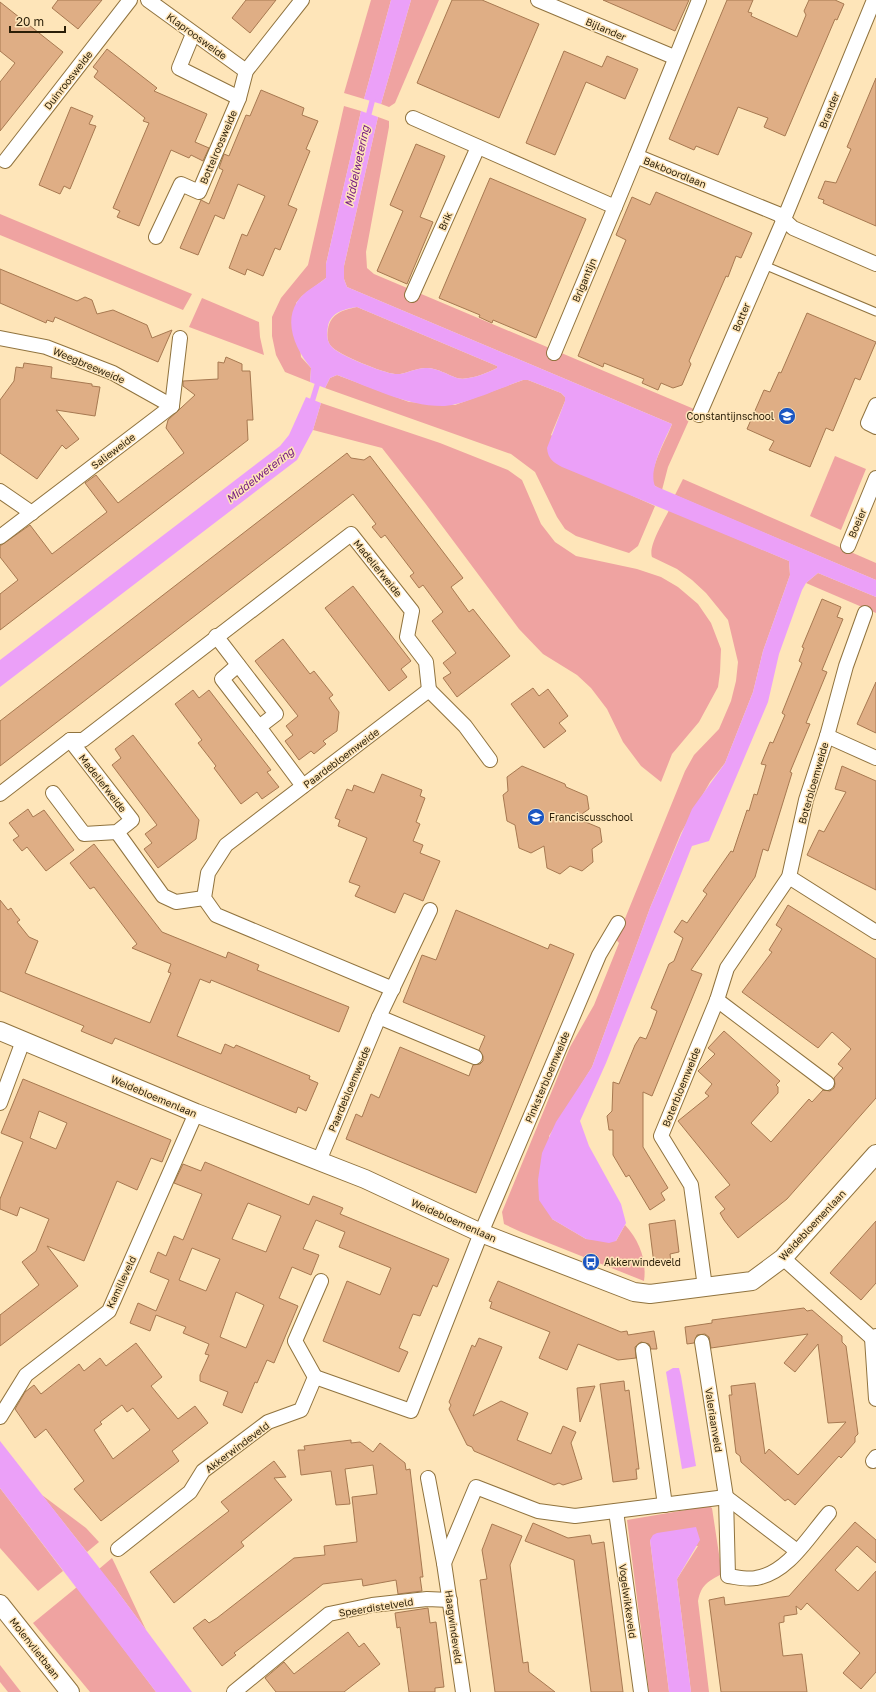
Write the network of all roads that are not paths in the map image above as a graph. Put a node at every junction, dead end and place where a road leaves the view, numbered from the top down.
1 (130, 0) edge
2 (148, 0) edge
3 (302, 0) edge
4 (538, 0) edge
5 (699, 0) edge
6 (874, 0) edge
7 (193, 34) junction
8 (674, 58) junction
9 (246, 71) junction
10 (238, 98) junction
11 (413, 118) dead end
12 (478, 146) junction
13 (636, 156) junction
14 (5, 161) dead end
15 (615, 207) junction
16 (784, 219) junction
17 (156, 237) dead end
18 (876, 264) edge
19 (764, 266) junction
20 (412, 295) dead end
21 (876, 312) edge
22 (0, 338) edge
23 (180, 338) dead end
24 (554, 353) dead end
25 (876, 405) edge
26 (172, 406) junction
27 (699, 415) dead end
28 (876, 427) edge
29 (876, 478) edge
30 (0, 491) edge
31 (32, 513) junction
32 (0, 537) edge
33 (848, 546) dead end
34 (865, 612) dead end
35 (216, 636) junction
36 (238, 665) junction
37 (430, 690) junction
38 (259, 727) junction
39 (827, 736) junction
40 (70, 740) junction
41 (876, 758) edge
42 (490, 760) dead end
43 (303, 786) junction
44 (54, 793) dead end
45 (0, 794) edge
46 (117, 832) junction
47 (789, 877) junction
48 (204, 898) junction
49 (430, 910) dead end
50 (618, 923) dead end
51 (876, 932) edge
52 (392, 989) junction
53 (717, 1000) junction
54 (379, 1017) junction
55 (0, 1031) edge
56 (24, 1041) junction
57 (475, 1057) dead end
58 (826, 1083) dead end
59 (0, 1103) edge
60 (196, 1113) junction
61 (876, 1154) edge
62 (319, 1161) junction
63 (480, 1233) junction
64 (783, 1258) junction
65 (321, 1281) dead end
66 (705, 1287) junction
67 (874, 1337) edge
68 (702, 1342) dead end
69 (643, 1350) dead end
70 (314, 1377) junction
71 (876, 1399) edge
72 (0, 1416) edge
73 (428, 1478) dead end
74 (726, 1497) junction
75 (665, 1505) junction
76 (616, 1511) junction
77 (829, 1513) dead end
78 (118, 1549) dead end
79 (797, 1551) junction
80 (444, 1563) junction
81 (450, 1600) junction
82 (0, 1604) edge
83 (70, 1692) edge
84 (234, 1692) edge
85 (463, 1692) edge
86 (641, 1692) edge

1 - 14 street, Duinroosweide
2 - 7 street, Klaproosweide
3 - 9 street
4 - 8 street, Bijlander
5 - 8 street
6 - 16 street, Brander
7 - 9 street, Klaproosweide
7 - 10 street, Bottelroosweide
8 - 13 street
9 - 10 street, Bottelroosweide
10 - 17 street, Bottelroosweide
11 - 12 street
12 - 15 street
12 - 20 street, Brik
13 - 15 street, Bakboordlaan
13 - 16 street, Bakboordlaan
15 - 24 street, Brigantijn
16 - 18 street, Bakboordlaan
16 - 19 street, Botter
19 - 21 lane
19 - 27 street, Botter
22 - 26 street, Weegbreeweide
23 - 26 street
25 - 28 street
26 - 31 street, Salieweide
29 - 33 street, Boeier
30 - 31 street
31 - 32 street, Salieweide
34 - 39 street, Boterbloemweide
35 - 36 street
35 - 37 street, Madeliefweide
35 - 40 street, Madeliefweide
36 - 38 street
36 - 38 street
37 - 42 street
37 - 43 street, Paardebloemweide
38 - 43 street
39 - 41 street, Boterbloemweide
39 - 47 street, Boterbloemweide
40 - 45 street, Madeliefweide
40 - 46 street, Madeliefweide
43 - 48 street, Paardebloemweide
44 - 46 street
46 - 48 street
47 - 51 street
47 - 53 street, Boterbloemweide
48 - 52 street
49 - 52 street, Paardebloemweide
50 - 63 street, Pinksterbloemweide
52 - 54 street, Paardebloemweide
53 - 58 street
53 - 66 street, Boterbloemweide
54 - 57 street
54 - 62 street, Paardebloemweide
55 - 56 street, Weidebloemenlaan
56 - 59 street
56 - 60 street, Weidebloemenlaan
60 - 62 street, Weidebloemenlaan
60 - 72 street, Kamilleveld
61 - 64 street, Weidebloemenlaan
62 - 63 street, Weidebloemenlaan
63 - 66 street, Weidebloemenlaan
63 - 70 street
64 - 66 street, Weidebloemenlaan
64 - 67 street
65 - 70 street
67 - 71 street
68 - 74 street, Valeriaanveld
69 - 75 street
70 - 78 street, Akkerwindeveld
73 - 80 street, Haagwindeveld
74 - 75 street
74 - 79 street
74 - 79 street, Valeriaanveld
75 - 76 street
76 - 80 street
76 - 86 street, Vogelwikkeveld
77 - 79 street, Valeriaanveld
80 - 81 street, Haagwindeveld
81 - 84 street, Speerdistelveld
81 - 85 street, Haagwindeveld
82 - 83 street, Molenvlietbaan

